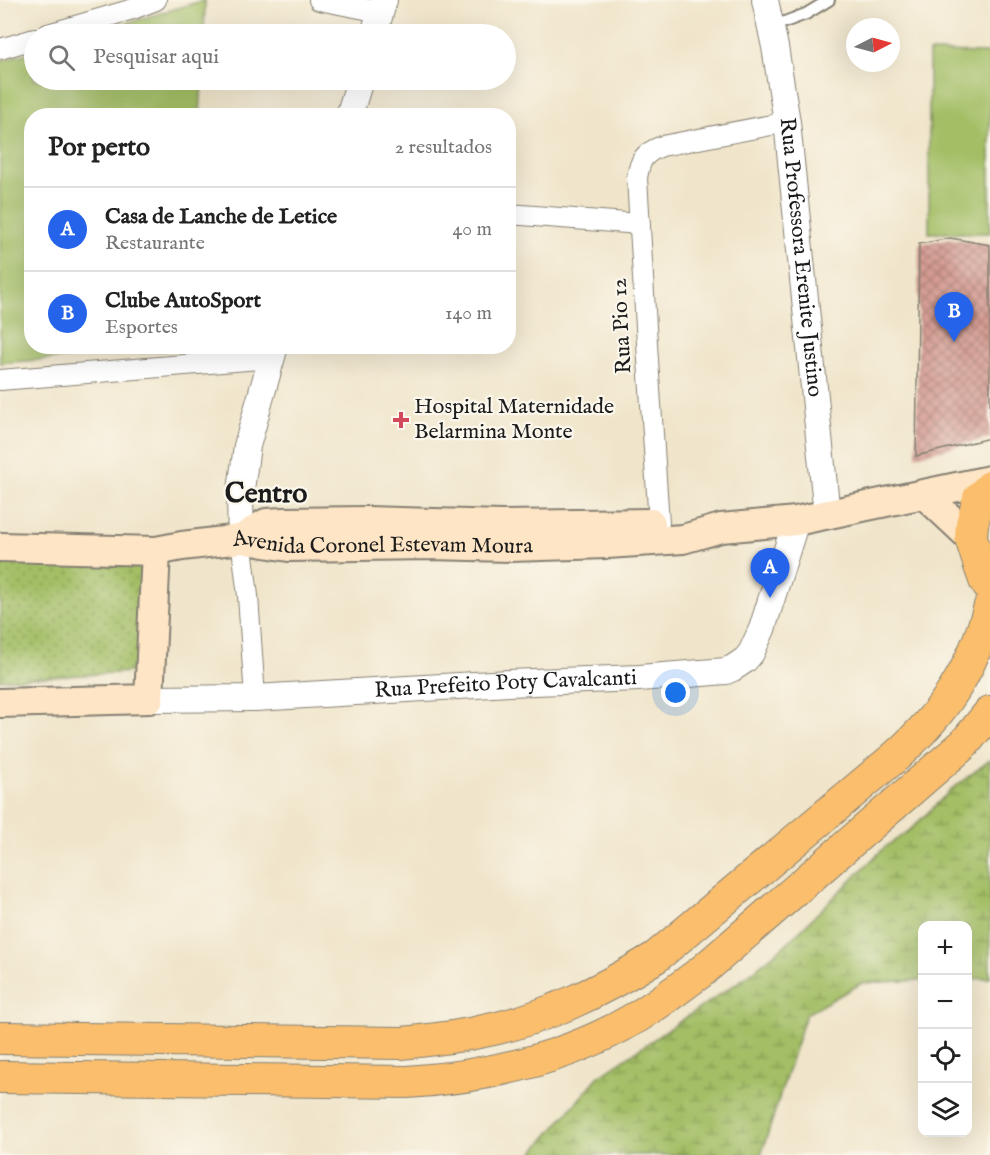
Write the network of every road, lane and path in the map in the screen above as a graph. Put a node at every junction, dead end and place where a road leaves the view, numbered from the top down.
1 (156, 0) edge
2 (319, 0) edge
3 (765, 0) edge
4 (830, 0) edge
5 (379, 15) edge
6 (82, 24) edge
7 (771, 27) junction
8 (24, 42) edge
9 (0, 49) edge
10 (357, 90) edge
11 (351, 108) edge
12 (788, 122) junction
13 (516, 215) edge
14 (640, 224) junction
15 (254, 354) edge
16 (272, 354) edge
17 (0, 380) edge
18 (990, 480) edge
19 (990, 487) edge
20 (924, 494) junction
21 (827, 515) junction
22 (796, 521) junction
23 (659, 523) junction
24 (721, 528) junction
25 (431, 534) junction
26 (971, 538) junction
27 (241, 539) junction
28 (0, 547) edge
29 (156, 551) junction
30 (990, 588) edge
31 (990, 606) edge
32 (255, 698) junction
33 (149, 699) junction
34 (0, 703) edge
35 (990, 712) edge
36 (0, 1038) edge
37 (0, 1077) edge

1 - 6 street
2 - 5 street
3 - 7 street, Rua Professora Erenite Justino
4 - 7 lane
7 - 12 street, Rua Professora Erenite Justino
8 - 9 street
10 - 11 street
12 - 14 street, Rua Pio 12
12 - 21 street, Rua Professora Erenite Justino
13 - 14 street
14 - 23 street, Rua Pio 12
15 - 17 street
16 - 27 street
18 - 20 main road, Avenida Coronel Estevam Moura
19 - 26 main road
20 - 21 main road, Avenida Coronel Estevam Moura
20 - 26 main road
21 - 22 main road, Avenida Coronel Estevam Moura
22 - 24 main road, Avenida Coronel Estevam Moura
22 - 32 street, Rua Prefeito Poty Cavalcanti
23 - 24 main road, Avenida Coronel Estevam Moura
23 - 25 main road, Avenida Coronel Estevam Moura
24 - 25 main road, Avenida Coronel Estevam Moura
25 - 27 main road, Avenida Coronel Estevam Moura
26 - 30 main road
27 - 29 main road, Avenida Coronel Estevam Moura
27 - 32 street
28 - 29 main road, Avenida Coronel Estevam Moura
29 - 33 main road
31 - 36 main road
32 - 33 street, Rua Prefeito Poty Cavalcanti
33 - 34 main road
35 - 37 main road

